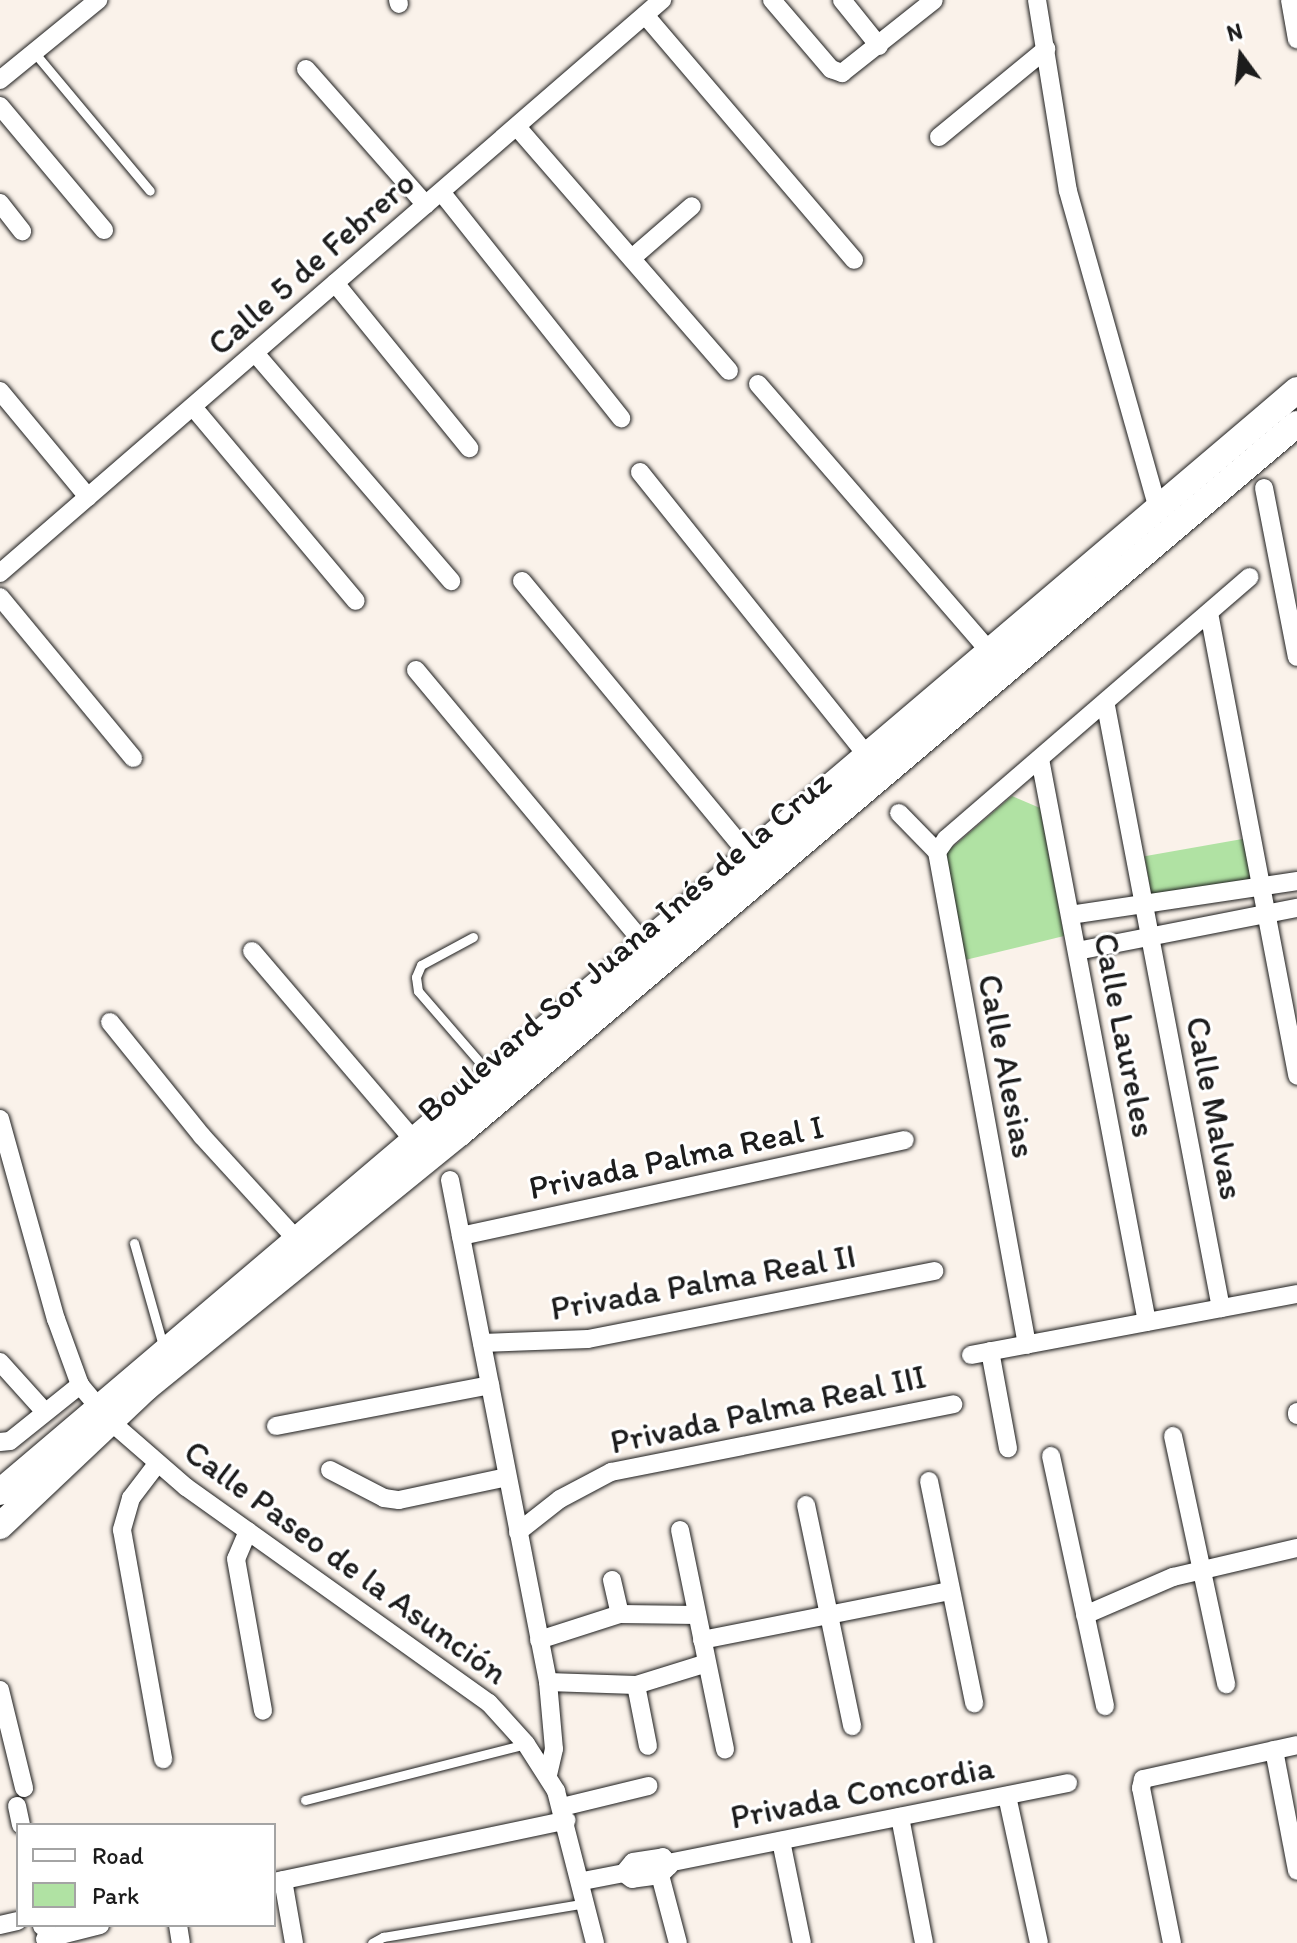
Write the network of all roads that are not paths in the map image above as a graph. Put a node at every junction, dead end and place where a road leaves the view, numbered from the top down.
1 (98, 0) edge
2 (662, 0) edge
3 (772, 0) edge
4 (842, 0) edge
5 (934, 0) edge
6 (1037, 0) edge
7 (1290, 0) edge
8 (645, 15) junction
9 (1297, 39) edge
10 (879, 46) junction
11 (1046, 49) junction
12 (33, 51) junction
13 (306, 69) dead end
14 (0, 80) edge
15 (0, 106) edge
16 (517, 127) junction
17 (939, 137) dead end
18 (150, 191) dead end
19 (442, 193) junction
20 (0, 203) edge
21 (426, 205) junction
22 (692, 206) dead end
23 (104, 230) dead end
24 (22, 231) dead end
25 (632, 258) junction
26 (854, 260) dead end
27 (335, 283) junction
28 (255, 353) junction
29 (729, 371) dead end
30 (758, 384) dead end
31 (1297, 390) edge
32 (0, 391) edge
33 (193, 407) junction
34 (621, 418) dead end
35 (1297, 424) edge
36 (469, 448) dead end
37 (640, 472) dead end
38 (1264, 488) dead end
39 (88, 497) junction
40 (1158, 510) junction
41 (0, 573) edge
42 (1250, 577) dead end
43 (451, 581) dead end
44 (522, 581) dead end
45 (0, 597) edge
46 (356, 601) dead end
47 (1209, 613) junction
48 (990, 652) junction
49 (1297, 657) edge
50 (416, 670) dead end
51 (1106, 706) junction
52 (867, 755) junction
53 (133, 758) dead end
54 (1040, 759) junction
55 (899, 813) dead end
56 (937, 852) junction
57 (750, 857) junction
58 (1297, 881) edge
59 (1261, 886) junction
60 (1297, 908) edge
61 (1266, 914) junction
62 (1070, 915) junction
63 (1146, 920) junction
64 (473, 937) dead end
65 (646, 946) junction
66 (252, 951) dead end
67 (1077, 951) junction
68 (110, 1022) dead end
69 (492, 1075) junction
70 (1297, 1076) edge
71 (0, 1119) edge
72 (905, 1140) dead end
73 (414, 1141) junction
74 (450, 1180) dead end
75 (461, 1236) junction
76 (296, 1239) junction
77 (134, 1243) dead end
78 (934, 1271) dead end
79 (1297, 1294) edge
80 (1221, 1308) junction
81 (1147, 1322) junction
82 (482, 1343) junction
83 (1027, 1345) junction
84 (164, 1349) junction
85 (0, 1362) edge
86 (490, 1385) junction
87 (95, 1404) junction
88 (953, 1404) dead end
89 (45, 1412) junction
90 (276, 1426) dead end
91 (1173, 1436) dead end
92 (0, 1442) edge
93 (1008, 1448) dead end
94 (1051, 1456) dead end
95 (157, 1464) junction
96 (330, 1470) dead end
97 (507, 1477) junction
98 (929, 1481) dead end
99 (0, 1492) edge
100 (806, 1505) dead end
101 (0, 1526) edge
102 (680, 1530) dead end
103 (248, 1531) junction
104 (518, 1532) junction
105 (1297, 1548) edge
106 (1201, 1569) junction
107 (612, 1580) dead end
108 (950, 1591) junction
109 (620, 1614) junction
110 (697, 1615) junction
111 (829, 1615) junction
112 (1085, 1615) junction
113 (539, 1640) junction
114 (702, 1640) junction
115 (707, 1663) junction
116 (548, 1682) junction
117 (1226, 1684) dead end
118 (636, 1685) junction
119 (0, 1690) edge
120 (974, 1703) dead end
121 (1105, 1706) dead end
122 (263, 1711) dead end
123 (852, 1726) dead end
124 (526, 1744) junction
125 (1297, 1745) edge
126 (648, 1746) dead end
127 (725, 1749) dead end
128 (1274, 1750) junction
129 (163, 1759) dead end
130 (548, 1774) junction
131 (1068, 1783) dead end
132 (648, 1786) dead end
133 (24, 1788) dead end
134 (1007, 1796) junction
135 (305, 1800) dead end
136 (17, 1806) dead end
137 (565, 1813) junction
138 (900, 1817) junction
139 (21, 1823) edge
140 (781, 1841) junction
141 (664, 1869) junction
142 (1297, 1871) edge
143 (279, 1881) edge
144 (583, 1881) junction
145 (587, 1903) junction
146 (84, 1927) edge
147 (44, 1932) edge
148 (294, 1943) edge
149 (372, 1943) edge
150 (595, 1943) edge
151 (678, 1943) edge
152 (802, 1943) edge
153 (924, 1943) edge
154 (1039, 1943) edge
155 (1172, 1943) edge

1 - 12 street
2 - 8 street, Calle 5 de Febrero
3 - 10 street
4 - 10 street
5 - 10 street
6 - 11 street
7 - 9 street
8 - 16 street, Calle 5 de Febrero
8 - 26 street
11 - 17 street
11 - 40 street
12 - 14 street
12 - 18 lane
13 - 21 street
15 - 23 street
16 - 19 street, Calle 5 de Febrero
16 - 25 street
19 - 21 street, Calle 5 de Febrero
19 - 34 street
20 - 24 street
21 - 27 street, Calle 5 de Febrero
22 - 25 street
25 - 29 street
27 - 28 street, Calle 5 de Febrero
27 - 36 street
28 - 33 street, Calle 5 de Febrero
28 - 43 street
30 - 48 street
31 - 40 main road, Boulevard Sor Juana Inés de la Cruz
32 - 39 street
33 - 39 street, Calle 5 de Febrero
33 - 46 street
35 - 87 main road, Boulevard Sor Juana Inés de la Cruz
37 - 52 street
38 - 49 street
39 - 41 street, Calle 5 de Febrero
40 - 48 main road, Boulevard Sor Juana Inés de la Cruz
42 - 47 street
44 - 57 street
45 - 53 street
47 - 51 street
47 - 59 street
48 - 52 main road, Boulevard Sor Juana Inés de la Cruz
50 - 65 street
51 - 54 street
51 - 63 street, Calle Malvas
52 - 57 main road, Boulevard Sor Juana Inés de la Cruz
54 - 56 street
54 - 62 street, Calle Laureles
55 - 56 street
56 - 83 street, Calle Alesias
57 - 65 main road, Boulevard Sor Juana Inés de la Cruz
58 - 59 street
59 - 61 street
59 - 63 street
60 - 61 street
61 - 63 street
61 - 70 street
62 - 63 street
62 - 67 street, Calle Laureles
63 - 67 street
63 - 80 street, Calle Malvas
64 - 69 lane
65 - 69 main road, Boulevard Sor Juana Inés de la Cruz
66 - 73 street
67 - 81 street, Calle Laureles
68 - 76 street
69 - 73 main road, Boulevard Sor Juana Inés de la Cruz
71 - 87 street, Calle Paseo de la Asunción
72 - 75 street, Privada Palma Real I
73 - 76 main road, Boulevard Sor Juana Inés de la Cruz
74 - 75 street
75 - 82 street
76 - 84 main road, Boulevard Sor Juana Inés de la Cruz
77 - 84 lane
78 - 82 street, Privada Palma Real II
79 - 80 street
80 - 81 street
81 - 83 street
82 - 86 street
83 - 93 street
84 - 87 main road, Boulevard Sor Juana Inés de la Cruz
85 - 89 street
86 - 90 street
86 - 97 street
87 - 89 street
87 - 95 street, Calle Paseo de la Asunción
87 - 99 main road, Boulevard Sor Juana Inés de la Cruz
87 - 101 main road, Boulevard Sor Juana Inés de la Cruz
88 - 104 street, Privada Palma Real III
89 - 92 street
91 - 106 street
94 - 112 street
95 - 103 street, Calle Paseo de la Asunción
95 - 129 street
96 - 97 street
97 - 104 street
98 - 108 street
100 - 111 street
102 - 110 street
103 - 122 street
103 - 124 street, Calle Paseo de la Asunción
104 - 113 street
105 - 106 street
106 - 112 street
106 - 117 street
107 - 109 street
108 - 111 street
108 - 120 street
109 - 110 street
109 - 113 street
110 - 114 street
111 - 114 street
111 - 123 street
112 - 121 street
113 - 116 street
114 - 115 street
115 - 118 street
115 - 127 street
116 - 118 street
116 - 130 street
118 - 126 street
119 - 133 street
124 - 130 street, Calle Paseo de la Asunción
124 - 135 lane
125 - 128 street
128 - 142 street
128 - 155 street
130 - 137 street, Calle Paseo de la Asunción
131 - 134 street, Privada Concordia
132 - 137 street
134 - 138 street, Privada Concordia
134 - 154 street
136 - 139 street
137 - 143 street
137 - 144 street, Calle Paseo de la Asunción
138 - 140 street, Privada Concordia
138 - 153 street
140 - 141 street, Privada Concordia
140 - 152 street
141 - 144 street, Privada Concordia
141 - 151 street
143 - 148 street
144 - 145 street, Calle Paseo de la Asunción
145 - 149 lane
145 - 150 street, Calle Paseo de la Asunción
146 - 147 street

